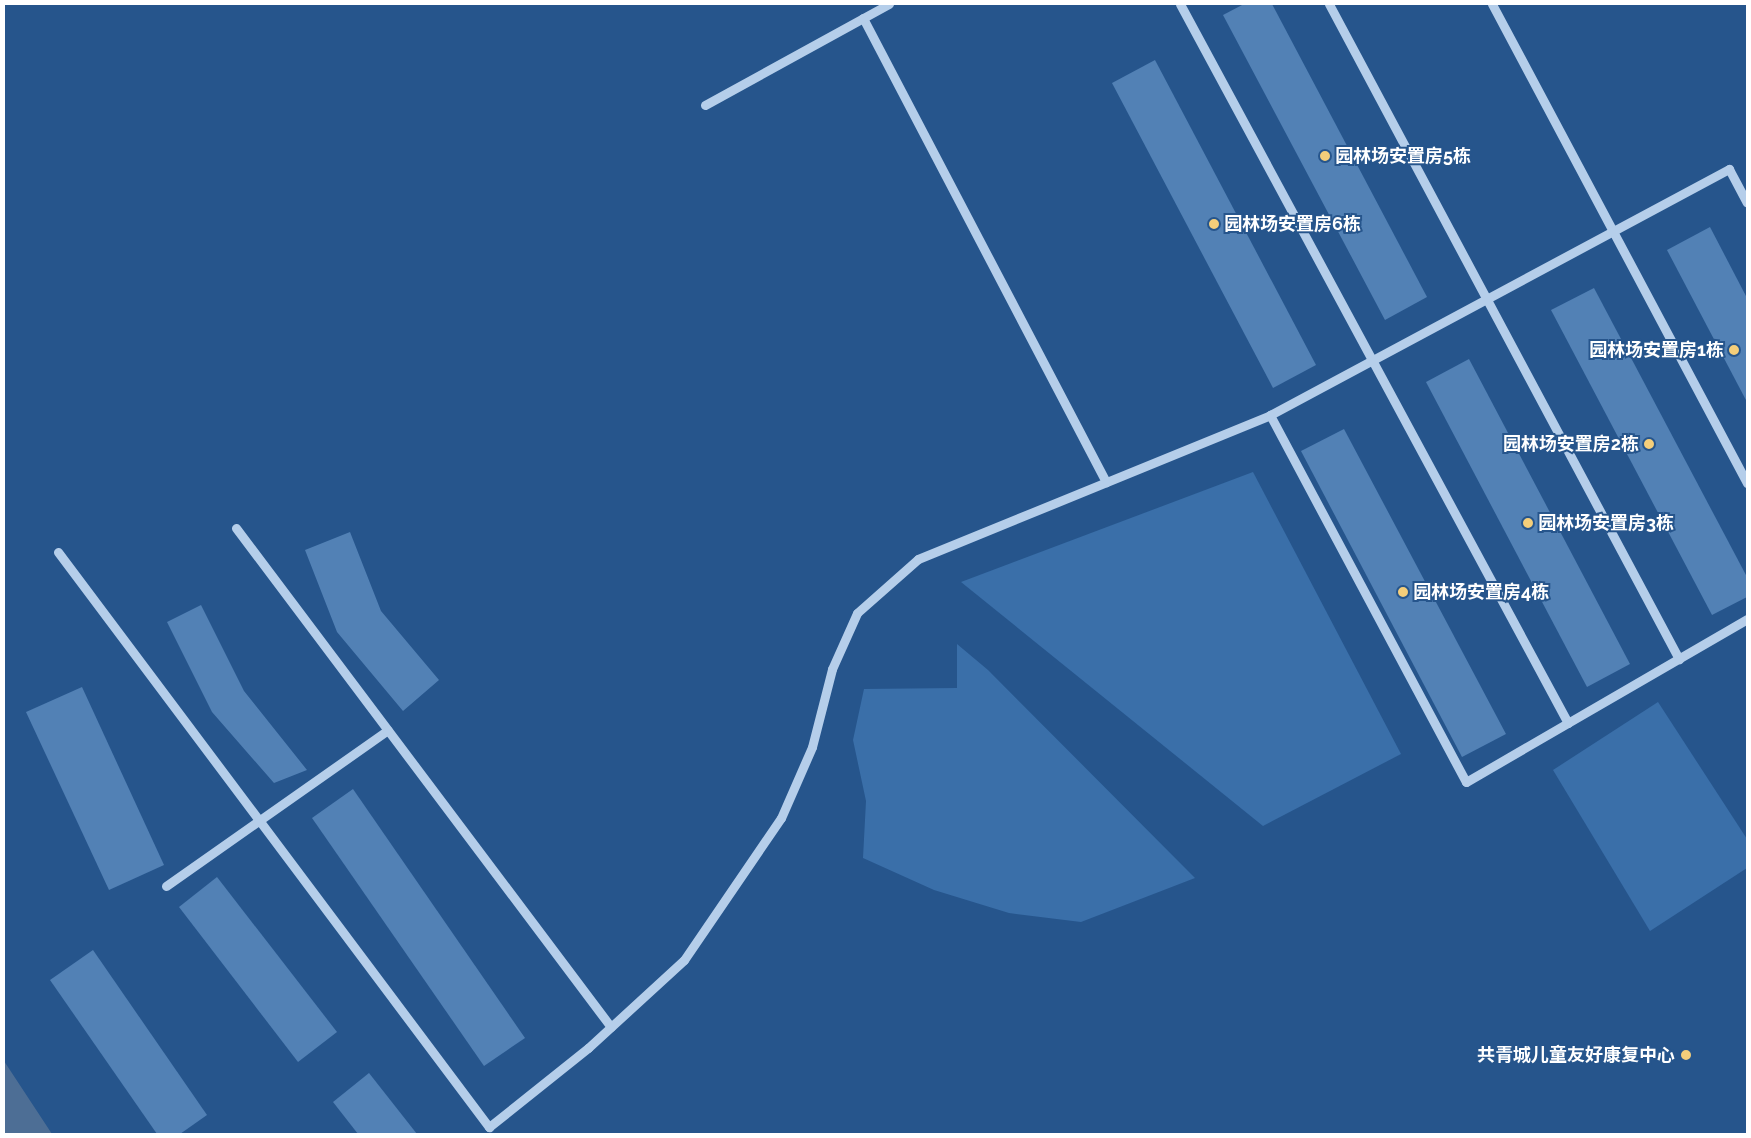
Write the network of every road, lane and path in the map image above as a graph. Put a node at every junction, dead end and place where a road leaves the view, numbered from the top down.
1 (890, 4) edge
2 (1180, 4) edge
3 (1329, 4) edge
4 (1492, 4) edge
5 (863, 18) junction
6 (705, 105) dead end
7 (1747, 203) edge
8 (1612, 233) junction
9 (1487, 299) junction
10 (1372, 360) junction
11 (1270, 415) junction
12 (1106, 482) junction
13 (1747, 483) edge
14 (236, 528) dead end
15 (58, 552) dead end
16 (1747, 619) edge
17 (1679, 659) junction
18 (1568, 723) junction
19 (388, 730) junction
20 (260, 820) junction
21 (166, 886) dead end
22 (611, 1027) junction

1 - 5 street
2 - 10 street
3 - 9 street
4 - 8 street
5 - 6 street
5 - 12 street
7 - 8 street
8 - 9 street
8 - 13 street
9 - 10 street
9 - 17 street
10 - 11 street
10 - 18 street
11 - 12 street
11 - 18 street
12 - 22 street
14 - 19 street
15 - 20 street
16 - 17 street
17 - 18 street
19 - 20 street
19 - 22 street
20 - 21 street
20 - 22 street

